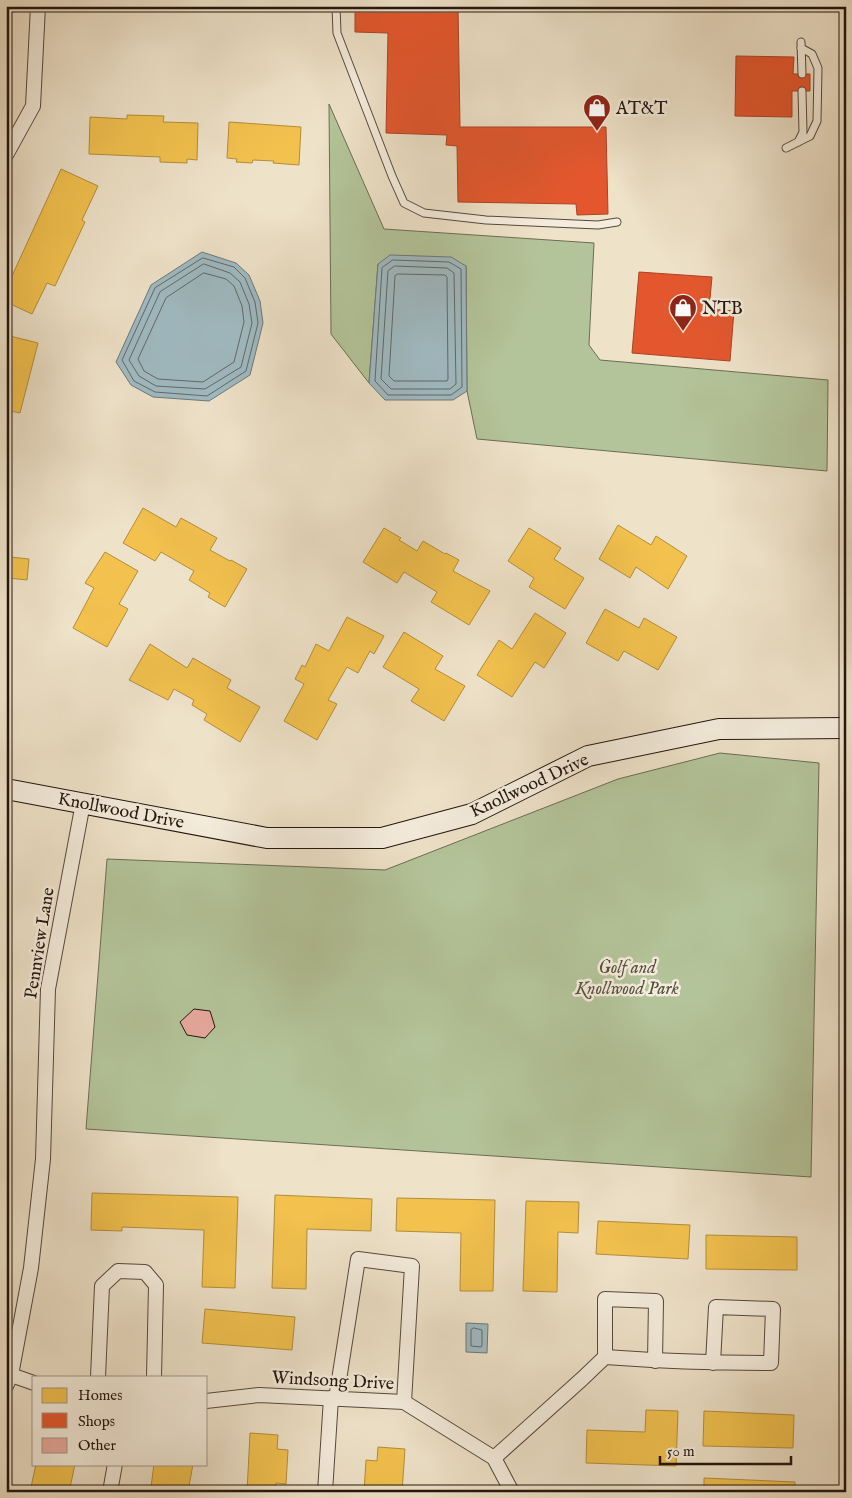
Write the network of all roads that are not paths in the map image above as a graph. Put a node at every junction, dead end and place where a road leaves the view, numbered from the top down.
1 (38, 6) edge
2 (336, 6) edge
3 (802, 74) dead end
4 (802, 91) dead end
5 (798, 142) junction
6 (786, 148) dead end
7 (6, 156) edge
8 (618, 222) dead end
9 (846, 728) edge
10 (6, 789) edge
11 (83, 803) junction
12 (605, 1357) junction
13 (654, 1361) junction
14 (713, 1363) junction
15 (98, 1376) edge
16 (154, 1376) edge
17 (9, 1381) edge
18 (32, 1383) edge
19 (333, 1398) junction
20 (208, 1401) edge
21 (404, 1402) junction
22 (494, 1458) junction
23 (115, 1466) edge
24 (110, 1492) edge
25 (325, 1492) edge
26 (512, 1492) edge

1 - 7 street
2 - 8 lane
3 - 5 lane
4 - 5 lane
5 - 6 lane
9 - 11 street, Knollwood Drive
10 - 11 street, Knollwood Drive
11 - 17 street, Pennview Lane
12 - 13 street
12 - 13 street
12 - 22 street
13 - 14 street
14 - 14 street
15 - 16 street
17 - 18 street
19 - 20 street, Windsong Drive
19 - 21 street, Windsong Drive
19 - 21 street
19 - 25 street
21 - 22 street, Windsong Drive
22 - 26 street
23 - 24 street

